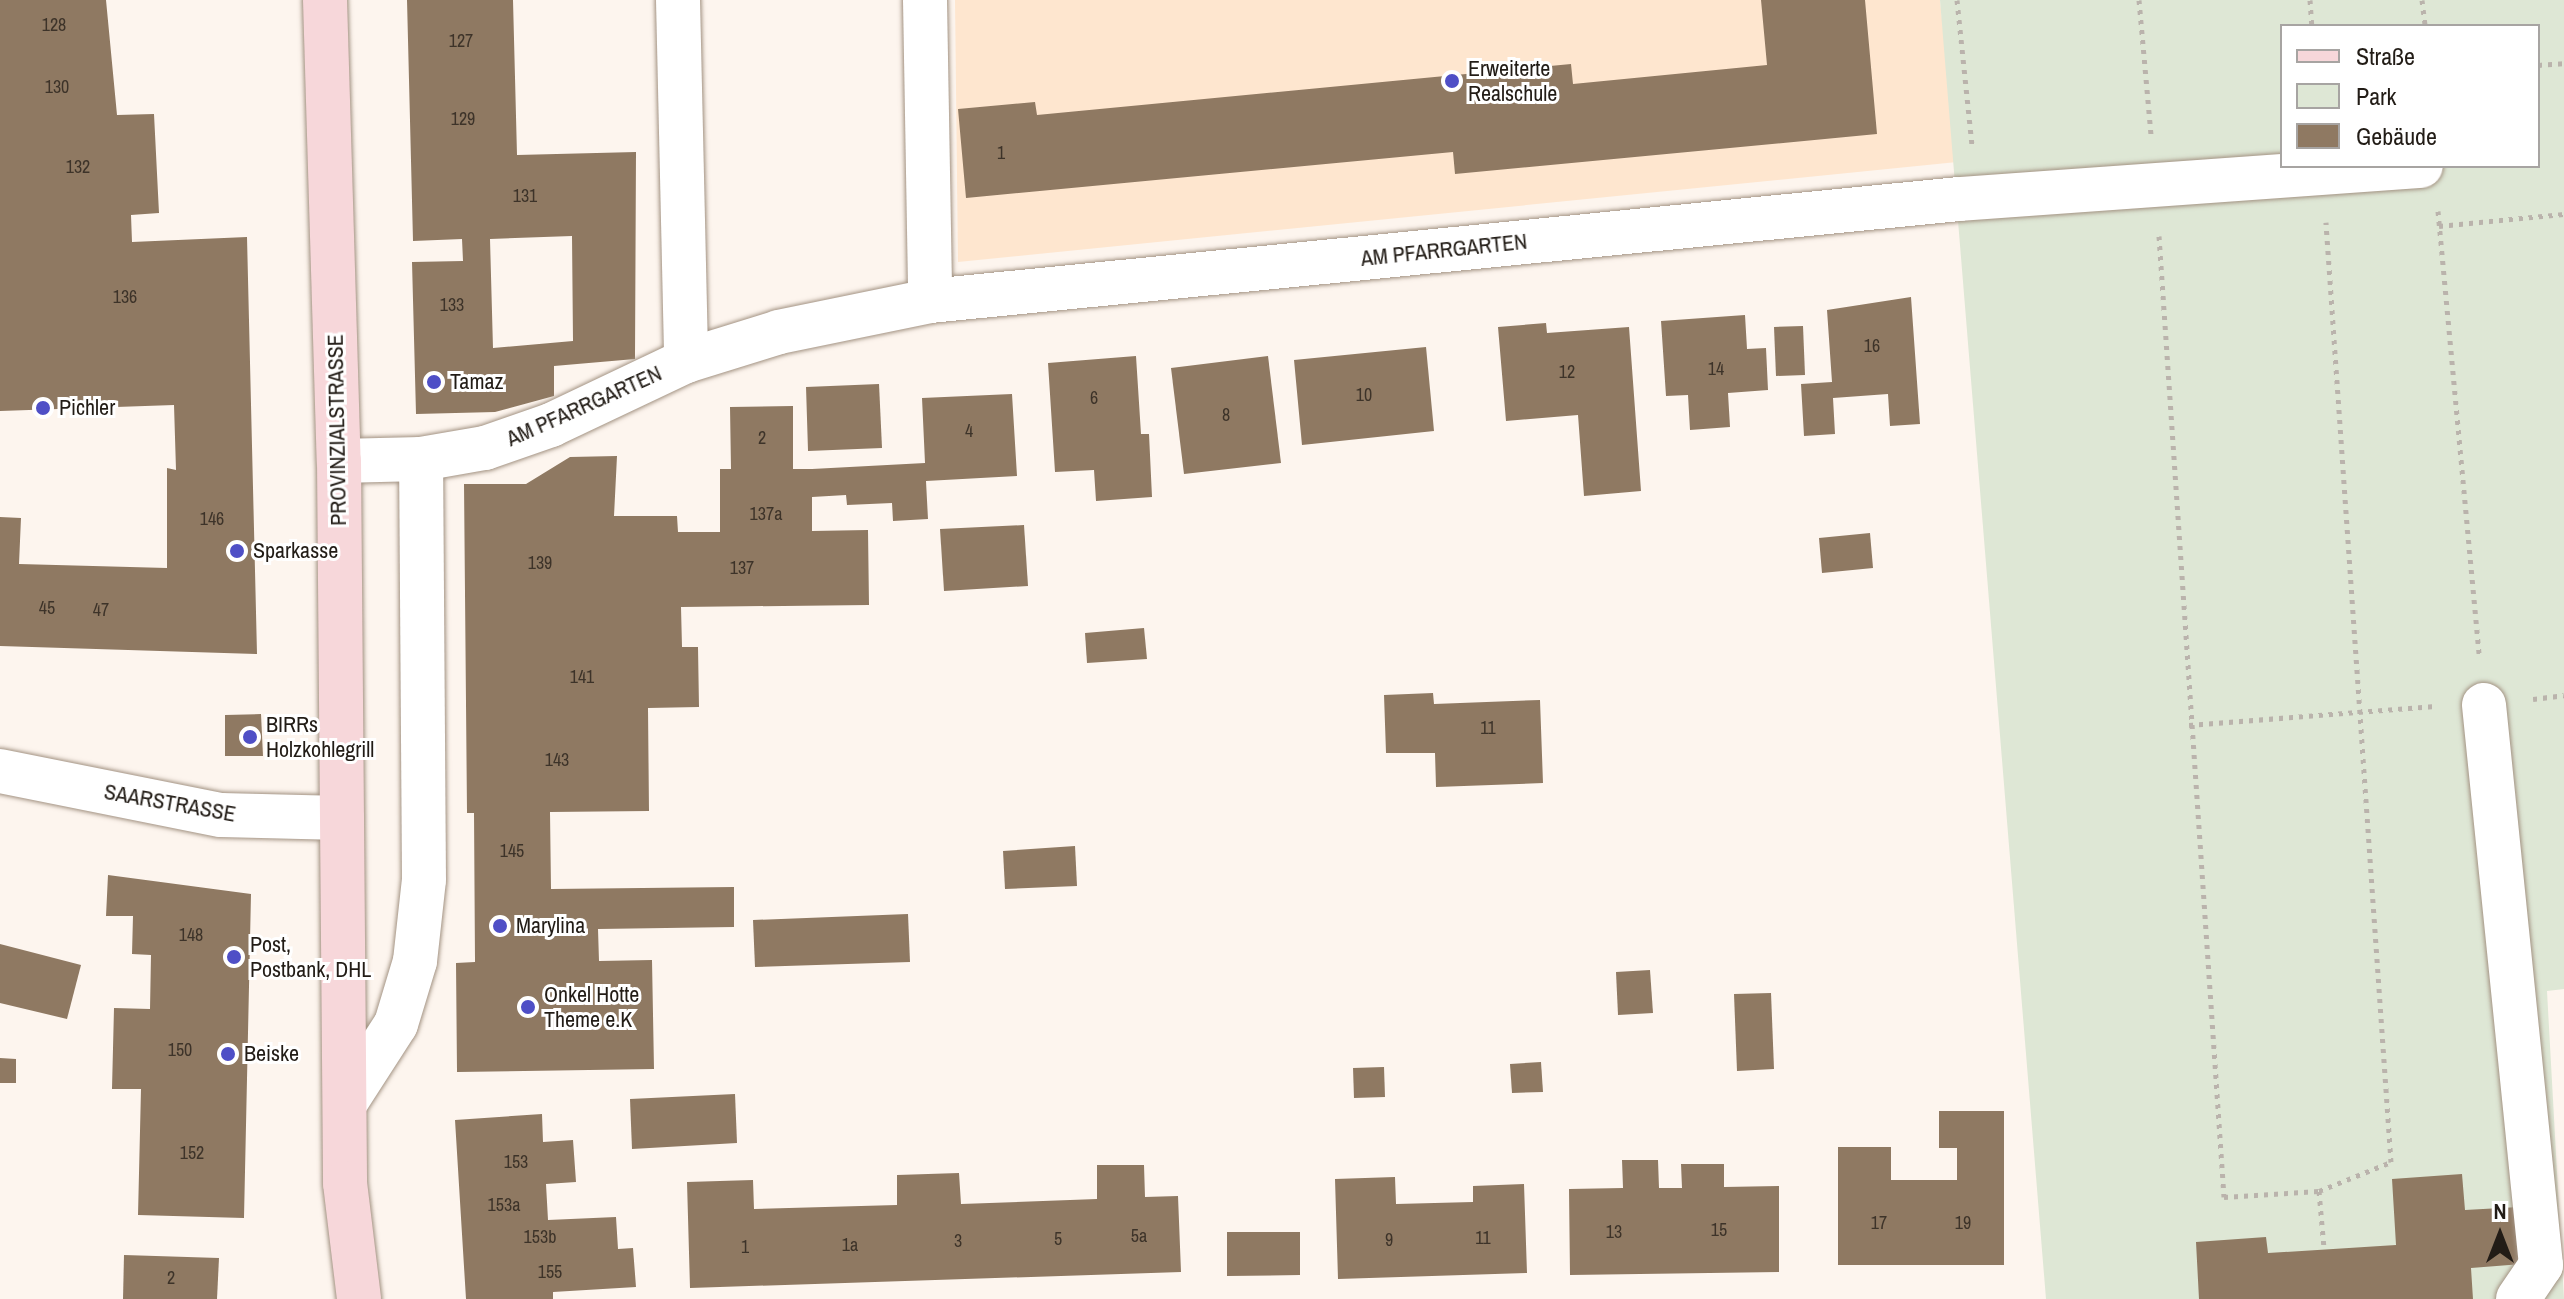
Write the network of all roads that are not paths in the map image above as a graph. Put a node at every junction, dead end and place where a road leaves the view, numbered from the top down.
1 (325, 0) edge
2 (678, 0) edge
3 (925, 0) edge
4 (2429, 181) edge
5 (930, 301) junction
6 (686, 361) junction
7 (421, 459) junction
8 (339, 461) junction
9 (2484, 705) road end
10 (0, 771) edge
11 (342, 818) junction
12 (347, 1100) junction
13 (359, 1299) edge
14 (2518, 1299) edge

1 - 8 main road, PROVINZIALSTRASSE
2 - 6 street, AM PFARRGARTEN
3 - 5 street
4 - 5 street, AM PFARRGARTEN
5 - 6 street, AM PFARRGARTEN
6 - 7 street, AM PFARRGARTEN
7 - 8 street, AM PFARRGARTEN
7 - 12 street
8 - 11 main road, PROVINZIALSTRASSE
9 - 14 street
10 - 11 street, SAARSTRASSE
11 - 12 main road, PROVINZIALSTRASSE
12 - 13 main road, PROVINZIALSTRASSE

